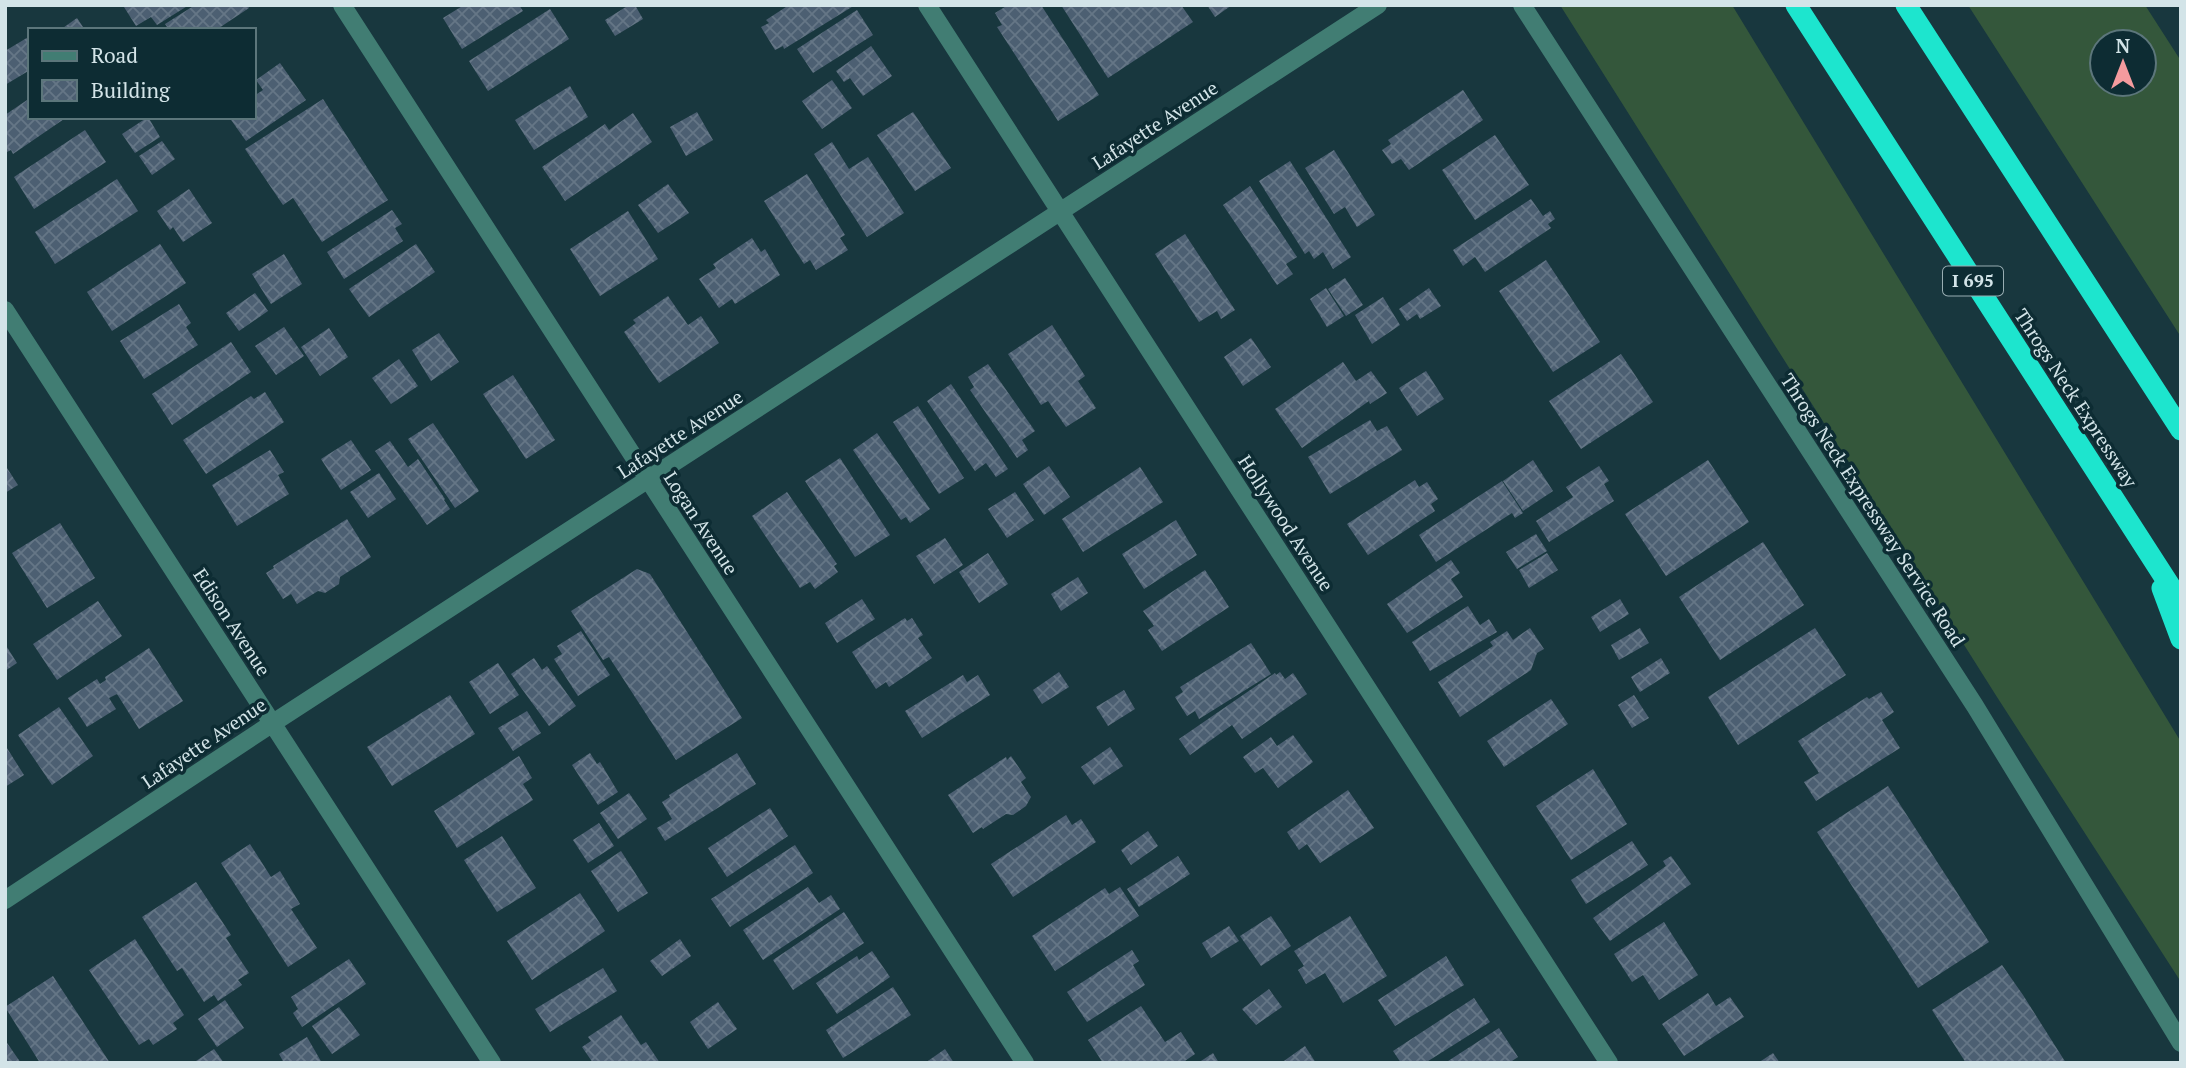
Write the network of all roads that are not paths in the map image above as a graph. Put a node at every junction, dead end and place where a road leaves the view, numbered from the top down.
1 (342, 5) edge
2 (927, 5) edge
3 (1378, 5) edge
4 (1522, 5) edge
5 (1796, 5) edge
6 (1906, 5) edge
7 (1060, 211) junction
8 (5, 310) edge
9 (2181, 430) edge
10 (648, 480) junction
11 (2151, 556) junction
12 (2181, 603) edge
13 (2181, 639) edge
14 (273, 723) junction
15 (5, 900) edge
16 (2181, 1043) edge
17 (492, 1063) edge
18 (1025, 1063) edge
19 (1609, 1063) edge

1 - 10 street, Logan Avenue
2 - 7 street, Hollywood Avenue
3 - 7 street, Lafayette Avenue
4 - 16 street, Throgs Neck Expressway Service Road
5 - 11 highway, Throgs Neck Expressway / I 695
6 - 9 highway
7 - 10 street, Lafayette Avenue
7 - 19 street, Hollywood Avenue
8 - 14 street, Edison Avenue
10 - 14 street, Lafayette Avenue
10 - 18 street, Logan Avenue
11 - 12 highway, Throgs Neck Expressway / I 695
11 - 13 highway
14 - 15 street, Lafayette Avenue
14 - 17 street, Edison Avenue

